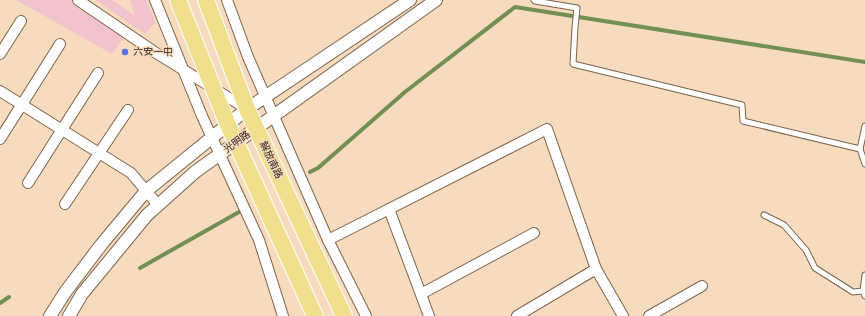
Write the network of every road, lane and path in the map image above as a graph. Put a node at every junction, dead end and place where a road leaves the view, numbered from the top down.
1 (78, 0) edge
2 (154, 0) edge
3 (178, 0) edge
4 (206, 0) edge
5 (227, 0) edge
6 (410, 0) edge
7 (436, 0) edge
8 (534, 0) edge
9 (21, 21) dead end
10 (60, 44) dead end
11 (0, 54) edge
12 (183, 69) junction
13 (98, 73) dead end
14 (213, 88) junction
15 (0, 91) edge
16 (266, 96) junction
17 (22, 104) junction
18 (247, 109) junction
19 (128, 110) dead end
20 (274, 116) junction
21 (228, 126) junction
22 (865, 126) edge
23 (256, 129) junction
24 (62, 130) junction
25 (212, 138) junction
26 (0, 139) edge
27 (236, 143) junction
28 (860, 149) junction
29 (99, 153) junction
30 (220, 155) junction
31 (865, 164) edge
32 (28, 183) dead end
33 (146, 191) junction
34 (65, 204) dead end
35 (158, 205) junction
36 (389, 209) junction
37 (764, 215) dead end
38 (534, 232) dead end
39 (328, 240) junction
40 (596, 268) junction
41 (865, 275) edge
42 (702, 286) dead end
43 (864, 293) edge
44 (421, 294) junction
45 (50, 316) edge
46 (69, 316) edge
47 (283, 316) edge
48 (315, 316) edge
49 (344, 316) edge
50 (366, 316) edge
51 (429, 316) edge
52 (517, 316) edge
53 (623, 316) edge
54 (649, 316) edge

1 - 12 street
2 - 12 street
3 - 14 main road
4 - 18 main road, 解放南路
5 - 16 street
6 - 16 street, 光明路
7 - 20 street, 光明路
8 - 28 lane
9 - 11 street
10 - 17 street
12 - 14 street
12 - 25 street
13 - 24 street
14 - 18 street
14 - 21 main road
15 - 17 street
16 - 18 street, 光明路
16 - 20 street
17 - 24 street
17 - 26 street
18 - 21 street, 光明路
18 - 23 main road, 解放南路
19 - 29 street
20 - 23 street, 光明路
20 - 39 street
21 - 25 street, 光明路
21 - 27 main road
22 - 28 lane
23 - 27 street, 光明路
23 - 49 main road, 解放南路
24 - 29 street
24 - 32 street
25 - 30 street
25 - 33 street, 光明路
27 - 30 street, 光明路
27 - 48 main road
28 - 31 lane
29 - 33 street
29 - 34 street
30 - 35 street, 光明路
30 - 47 street
33 - 35 street
33 - 45 street, 光明路
35 - 46 street, 光明路
36 - 39 street
36 - 40 street
36 - 44 street
37 - 43 lane
38 - 44 street
39 - 50 street
40 - 52 street
40 - 53 street
41 - 43 lane
42 - 54 street
44 - 51 street

